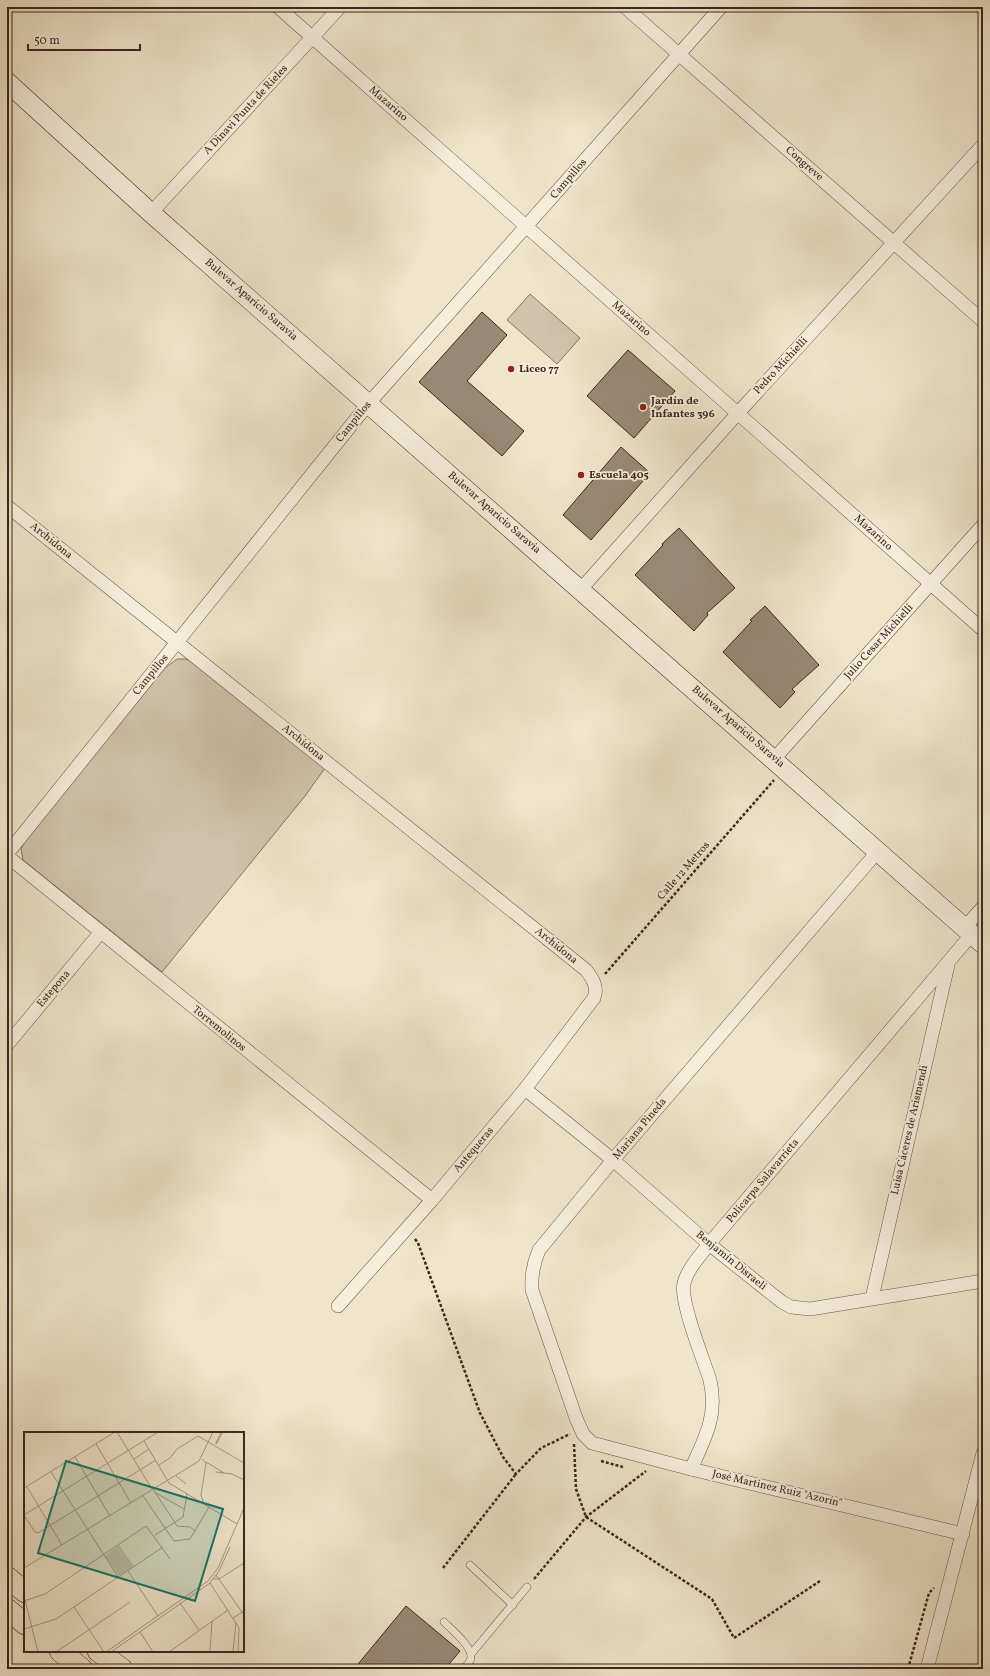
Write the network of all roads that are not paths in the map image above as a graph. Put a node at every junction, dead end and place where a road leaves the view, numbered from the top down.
1 (278, 7) edge
2 (340, 7) edge
3 (625, 7) edge
4 (721, 7) edge
5 (313, 38) junction
6 (679, 55) junction
7 (7, 82) edge
8 (983, 145) edge
9 (151, 213) junction
10 (527, 227) junction
11 (895, 243) junction
12 (983, 321) edge
13 (369, 403) junction
14 (738, 413) junction
15 (7, 506) edge
16 (983, 524) edge
17 (931, 584) junction
18 (581, 589) junction
19 (983, 630) edge
20 (177, 642) junction
21 (779, 764) junction
22 (878, 851) junction
23 (7, 855) edge
24 (983, 907) edge
25 (100, 933) junction
26 (973, 935) edge
27 (948, 962) junction
28 (595, 985) joint
29 (7, 1045) edge
30 (524, 1089) junction
31 (614, 1160) junction
32 (432, 1200) junction
33 (709, 1244) junction
34 (983, 1281) edge
35 (872, 1298) junction
36 (338, 1306) dead end
37 (592, 1443) joint
38 (983, 1453) edge
39 (690, 1469) junction
40 (980, 1473) edge
41 (963, 1534) junction
42 (470, 1566) dead end
43 (7, 1577) edge
44 (527, 1587) road end
45 (24, 1591) edge
46 (513, 1605) junction
47 (7, 1610) edge
48 (444, 1622) dead end
49 (24, 1623) edge
50 (61, 1652) edge
51 (99, 1652) edge
52 (471, 1654) junction
53 (82, 1669) edge
54 (122, 1669) edge
55 (463, 1669) edge
56 (927, 1669) edge

1 - 5 street, Mazarino
2 - 5 street, A Dinavi Punta de Rieles
3 - 6 street, Congreve
4 - 6 street, Campillos
5 - 9 street, A Dinavi Punta de Rieles
5 - 10 street, Mazarino
6 - 10 street, Campillos
6 - 11 street, Congreve
7 - 9 street, Bulevar Aparicio Saravia
8 - 11 street, Pedro Michielli
9 - 13 street, Bulevar Aparicio Saravia
10 - 13 street, Campillos
10 - 14 street, Mazarino
11 - 12 street, Congreve
11 - 14 street, Pedro Michielli
13 - 18 street, Bulevar Aparicio Saravia
13 - 20 street, Campillos
14 - 17 street, Mazarino
14 - 18 street, Pedro Michielli
15 - 20 street, Archidona
16 - 17 street, Julio Cesar Michielli
17 - 19 street, Mazarino
17 - 21 street, Julio Cesar Michielli
18 - 21 street, Bulevar Aparicio Saravia
20 - 23 street, Campillos
20 - 28 street, Archidona
21 - 22 street, Bulevar Aparicio Saravia
22 - 26 street, Bulevar Aparicio Saravia
22 - 31 street, Mariana Pineda
23 - 25 street, Torremolinos
24 - 26 street, Policarpa Salavarrieta
25 - 29 street, Estepona
25 - 32 street, Torremolinos
26 - 27 street, Policarpa Salavarrieta
27 - 33 street, Policarpa Salavarrieta
27 - 35 street, Luisa Cáceres de Arismendi
28 - 30 street, Antequeras
30 - 31 street, Benjamín Disraeli
30 - 32 street, Antequeras
31 - 33 street, Benjamín Disraeli
31 - 37 street, Mariana Pineda
32 - 36 street, Antequeras
33 - 35 street, Benjamín Disraeli
33 - 39 street, Policarpa Salavarrieta
34 - 35 street, Benjamín Disraeli
37 - 39 street, José Martinez Ruiz "Azorín"
38 - 40 street
39 - 41 street, José Martinez Ruiz "Azorín"
40 - 41 street
41 - 56 street
42 - 46 lane
43 - 45 main road
44 - 46 lane
46 - 52 lane
47 - 49 main road
48 - 52 lane
50 - 53 main road
51 - 54 main road
52 - 55 lane

